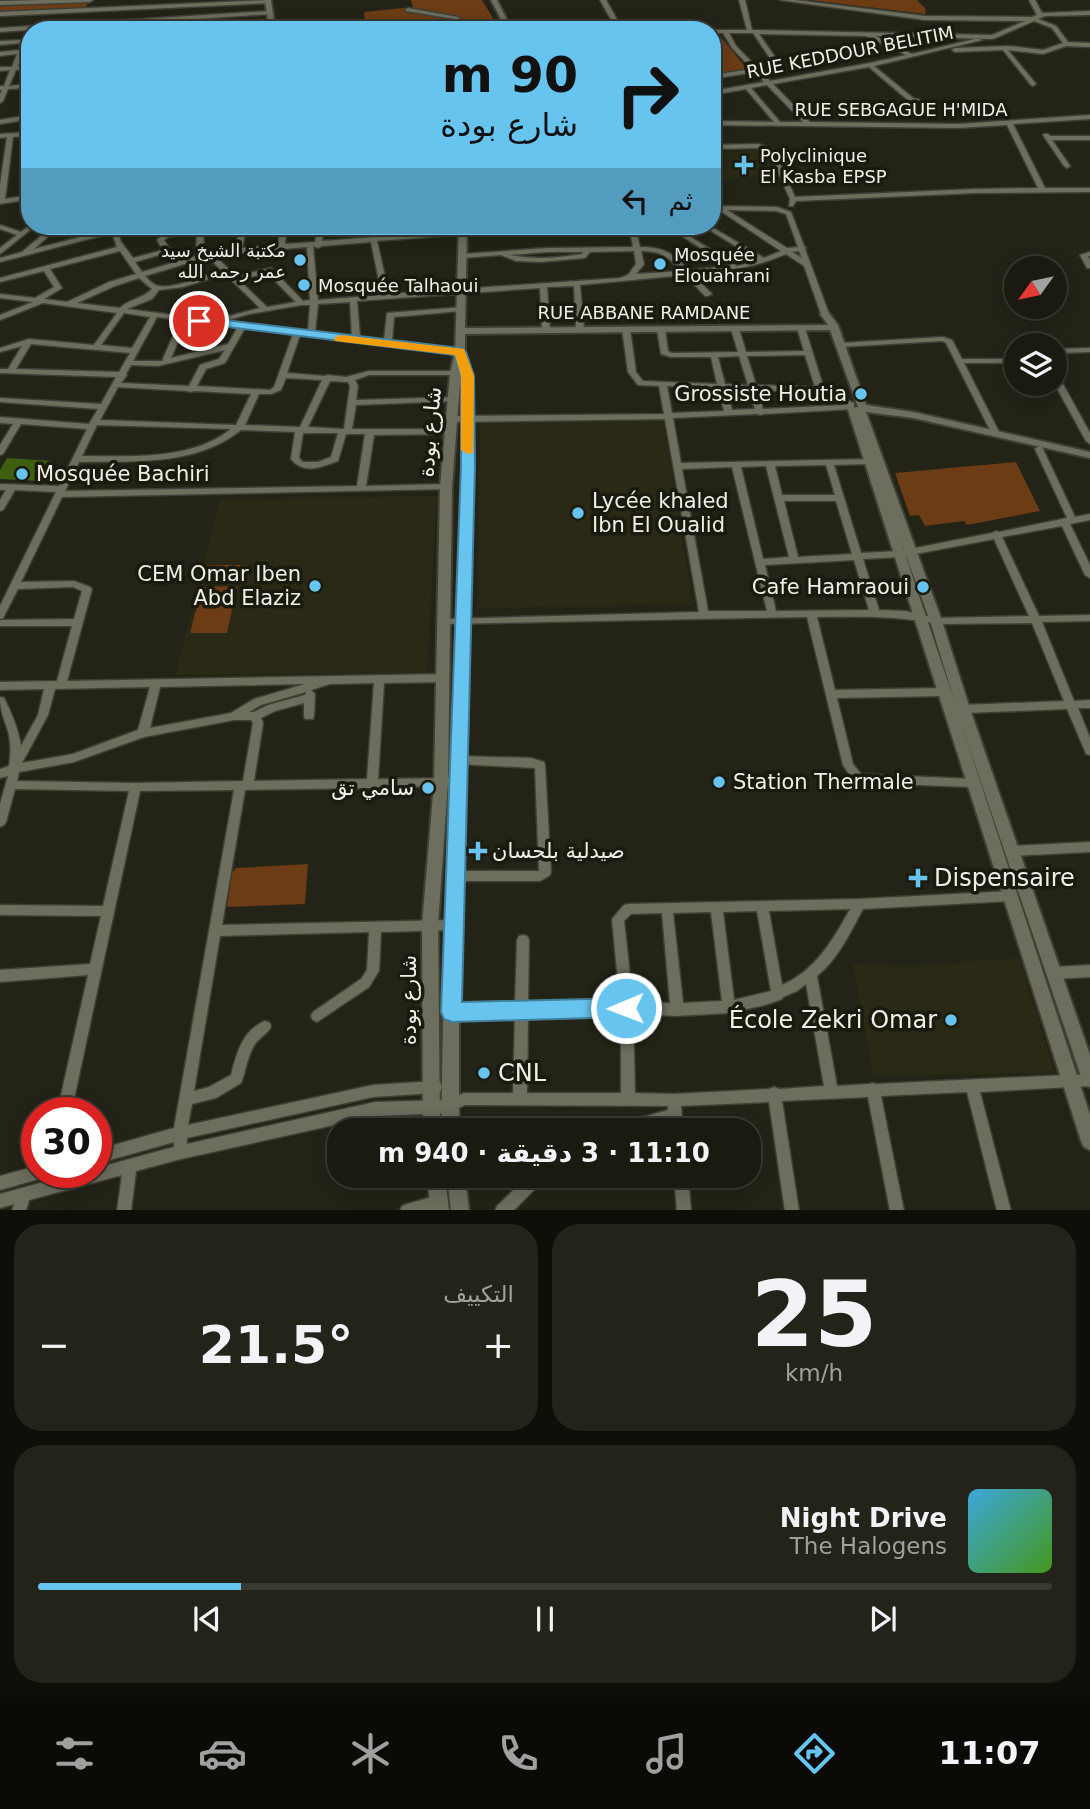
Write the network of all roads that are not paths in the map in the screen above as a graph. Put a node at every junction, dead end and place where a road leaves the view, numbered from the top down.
1 (91, 0) edge
2 (146, 0) edge
3 (486, 0) edge
4 (494, 0) edge
5 (603, 0) edge
6 (742, 0) edge
7 (783, 0) edge
8 (1032, 0) edge
9 (41, 1) edge
10 (268, 1) edge
11 (213, 2) edge
12 (0, 3) edge
13 (145, 8) junction
14 (90, 9) junction
15 (408, 10) dead end
16 (37, 12) junction
17 (269, 13) junction
18 (1090, 13) edge
19 (0, 14) edge
20 (212, 17) junction
21 (1037, 17) junction
22 (34, 21) edge
23 (87, 21) edge
24 (143, 21) joint
25 (212, 21) edge
26 (271, 21) edge
27 (459, 21) edge
28 (497, 21) edge
29 (505, 21) edge
30 (615, 21) edge
31 (0, 30) edge
32 (21, 30) edge
33 (721, 31) edge
34 (725, 31) junction
35 (752, 31) junction
36 (1009, 31) junction
37 (864, 33) junction
38 (993, 37) junction
39 (21, 41) edge
40 (0, 43) edge
41 (1066, 44) junction
42 (1090, 44) edge
43 (941, 49) junction
44 (1007, 49) junction
45 (20, 52) joint
46 (0, 54) edge
47 (910, 55) junction
48 (774, 60) dead end
49 (870, 65) junction
50 (21, 67) edge
51 (11, 68) junction
52 (0, 69) edge
53 (757, 70) junction
54 (721, 76) edge
55 (773, 84) junction
56 (1033, 84) dead end
57 (21, 87) edge
58 (2, 88) edge
59 (748, 88) junction
60 (721, 92) edge
61 (0, 101) edge
62 (918, 101) dead end
63 (1090, 117) edge
64 (21, 118) edge
65 (0, 122) edge
66 (721, 123) edge
67 (778, 123) junction
68 (1010, 123) junction
69 (808, 124) junction
70 (21, 134) edge
71 (10, 135) junction
72 (0, 136) edge
73 (1090, 138) edge
74 (721, 147) edge
75 (1068, 166) dead end
76 (1042, 190) junction
77 (1090, 190) edge
78 (21, 198) edge
79 (793, 199) junction
80 (0, 202) edge
81 (721, 206) edge
82 (721, 210) edge
83 (789, 212) junction
84 (0, 227) edge
85 (21, 234) joint
86 (47, 235) edge
87 (91, 235) edge
88 (117, 235) edge
89 (167, 235) edge
90 (201, 235) edge
91 (242, 235) edge
92 (283, 235) edge
93 (318, 235) edge
94 (392, 235) edge
95 (424, 235) edge
96 (463, 235) edge
97 (635, 235) edge
98 (683, 235) edge
99 (721, 235) edge
100 (392, 239) junction
101 (374, 242) junction
102 (314, 246) junction
103 (281, 247) junction
104 (122, 248) junction
105 (639, 248) junction
106 (803, 248) junction
107 (238, 250) junction
108 (789, 250) junction
109 (167, 251) junction
110 (0, 252) edge
111 (25, 254) junction
112 (1090, 254) edge
113 (204, 255) junction
114 (463, 256) junction
115 (0, 260) edge
116 (131, 261) junction
117 (764, 261) junction
118 (178, 262) junction
119 (809, 267) junction
120 (1090, 267) edge
121 (46, 268) junction
122 (736, 268) junction
123 (226, 271) junction
124 (140, 274) junction
125 (689, 274) junction
126 (631, 277) junction
127 (234, 279) junction
128 (0, 281) edge
129 (576, 286) junction
130 (157, 288) junction
131 (544, 288) junction
132 (462, 293) junction
133 (708, 294) dead end
134 (0, 296) edge
135 (386, 297) junction
136 (353, 299) junction
137 (40, 300) junction
138 (314, 302) junction
139 (302, 303) junction
140 (69, 304) junction
141 (264, 308) junction
142 (461, 309) junction
143 (122, 311) junction
144 (825, 313) junction
145 (155, 315) junction
146 (0, 318) edge
147 (184, 319) junction
148 (214, 323) junction
149 (242, 326) junction
150 (801, 328) junction
151 (827, 328) junction
152 (626, 329) junction
153 (661, 329) junction
154 (735, 329) junction
155 (546, 330) junction
156 (580, 330) junction
157 (461, 331) junction
158 (297, 333) junction
159 (311, 335) junction
160 (29, 341) junction
161 (356, 341) junction
162 (388, 344) junction
163 (840, 345) junction
164 (230, 346) junction
165 (96, 347) junction
166 (1090, 349) edge
167 (0, 350) edge
168 (1067, 350) edge
169 (135, 351) junction
170 (460, 352) junction
171 (809, 353) junction
172 (714, 355) junction
173 (744, 355) junction
174 (166, 361) junction
175 (959, 361) junction
176 (1004, 361) edge
177 (129, 363) junction
178 (843, 365) junction
179 (0, 371) edge
180 (11, 371) junction
181 (455, 373) junction
182 (123, 375) junction
183 (283, 375) junction
184 (328, 377) junction
185 (348, 379) junction
186 (722, 384) junction
187 (117, 385) junction
188 (663, 385) junction
189 (753, 385) junction
190 (191, 390) junction
191 (820, 390) junction
192 (255, 394) junction
193 (1065, 396) edge
194 (455, 399) junction
195 (0, 400) edge
196 (352, 403) junction
197 (103, 407) junction
198 (856, 407) junction
199 (760, 413) junction
200 (729, 414) junction
201 (898, 414) junction
202 (669, 416) junction
203 (468, 419) junction
204 (0, 420) edge
205 (19, 421) junction
206 (94, 424) junction
207 (452, 425) junction
208 (238, 428) junction
209 (301, 430) junction
210 (345, 431) junction
211 (370, 432) junction
212 (995, 432) junction
213 (1090, 441) edge
214 (1039, 449) junction
215 (0, 452) edge
216 (1090, 455) edge
217 (76, 459) junction
218 (869, 461) junction
219 (829, 462) junction
220 (1090, 462) edge
221 (770, 464) junction
222 (736, 465) junction
223 (677, 466) junction
224 (0, 487) edge
225 (12, 487) junction
226 (446, 487) junction
227 (361, 488) junction
228 (60, 492) junction
229 (778, 498) junction
230 (840, 498) junction
231 (0, 508) edge
232 (1090, 517) edge
233 (1068, 520) junction
234 (996, 534) junction
235 (905, 553) junction
236 (858, 559) junction
237 (794, 561) junction
238 (762, 562) junction
239 (1090, 575) edge
240 (15, 586) junction
241 (772, 613) junction
242 (874, 613) junction
243 (811, 614) junction
244 (704, 615) junction
245 (0, 616) edge
246 (920, 616) junction
247 (1090, 618) edge
248 (1036, 620) junction
249 (463, 621) junction
250 (936, 621) junction
251 (79, 622) junction
252 (446, 622) junction
253 (0, 623) edge
254 (340, 678) junction
255 (444, 678) junction
256 (379, 679) junction
257 (156, 683) junction
258 (0, 685) edge
259 (55, 685) junction
260 (310, 692) junction
261 (943, 692) junction
262 (831, 694) junction
263 (0, 701) edge
264 (1071, 704) junction
265 (1090, 704) edge
266 (963, 709) junction
267 (234, 716) junction
268 (255, 716) junction
269 (309, 716) dead end
270 (143, 733) junction
271 (1090, 751) edge
272 (459, 761) junction
273 (16, 764) junction
274 (0, 774) edge
275 (458, 782) junction
276 (441, 783) junction
277 (972, 783) junction
278 (372, 784) junction
279 (11, 785) junction
280 (244, 786) junction
281 (135, 787) junction
282 (0, 821) edge
283 (1090, 847) edge
284 (1012, 851) junction
285 (456, 876) junction
286 (1011, 896) junction
287 (859, 904) junction
288 (762, 906) junction
289 (716, 907) junction
290 (667, 908) junction
291 (0, 910) edge
292 (107, 911) junction
293 (430, 925) junction
294 (455, 925) junction
295 (376, 927) junction
296 (214, 930) junction
297 (523, 940) dead end
298 (94, 970) junction
299 (1090, 971) edge
300 (1053, 972) junction
301 (810, 974) junction
302 (0, 976) edge
303 (778, 995) junction
304 (729, 1007) junction
305 (626, 1008) junction
306 (522, 1010) junction
307 (677, 1010) junction
308 (452, 1012) junction
309 (317, 1016) dead end
310 (265, 1027) dead end
311 (1090, 1079) edge
312 (1071, 1082) junction
313 (972, 1087) junction
314 (873, 1090) junction
315 (831, 1091) junction
316 (774, 1093) junction
317 (429, 1096) junction
318 (67, 1097) edge
319 (454, 1098) junction
320 (520, 1098) junction
321 (628, 1098) junction
322 (186, 1099) junction
323 (674, 1100) junction
324 (675, 1115) junction
325 (430, 1118) edge
326 (452, 1118) edge
327 (664, 1118) edge
328 (675, 1118) edge
329 (180, 1133) junction
330 (1090, 1141) edge
331 (112, 1152) edge
332 (181, 1152) junction
333 (130, 1168) junction
334 (21, 1177) edge
335 (0, 1183) edge
336 (437, 1188) edge
337 (457, 1188) edge
338 (525, 1188) edge
339 (682, 1188) edge
340 (0, 1201) edge
341 (21, 1203) edge
342 (439, 1206) edge
343 (124, 1210) edge
344 (407, 1210) edge
345 (460, 1210) edge
346 (502, 1210) edge
347 (684, 1210) edge
348 (792, 1210) edge
349 (897, 1210) edge
350 (1004, 1210) edge

1 - 9 street
1 - 14 street
2 - 13 street
3 - 28 street
4 - 29 street
5 - 30 street
6 - 35 street
7 - 21 street
8 - 21 street
9 - 12 street
9 - 16 street
10 - 11 street
10 - 17 street
11 - 13 street
11 - 20 street
13 - 14 street
13 - 24 street
14 - 16 street
14 - 23 street
15 - 27 street
16 - 19 street
16 - 22 street
17 - 20 street
17 - 26 street
18 - 21 street
20 - 24 street
20 - 25 street
21 - 36 street
21 - 41 street
31 - 32 street
33 - 34 street
34 - 35 street
34 - 53 street
35 - 37 street
35 - 48 street
36 - 38 street
36 - 44 street
37 - 38 street
37 - 47 street
38 - 43 street, RUE KEDDOUR BELITIM
39 - 40 street
41 - 42 street
41 - 44 street
43 - 44 street
43 - 47 street, RUE KEDDOUR BELITIM
44 - 56 street
45 - 46 street
45 - 51 street
47 - 49 street, RUE KEDDOUR BELITIM
49 - 55 street, RUE KEDDOUR BELITIM
49 - 62 street
50 - 51 street
51 - 52 street
51 - 58 street
53 - 54 street
53 - 55 street
55 - 59 street, RUE KEDDOUR BELITIM
55 - 69 street
57 - 58 street
58 - 61 street
59 - 60 street, RUE KEDDOUR BELITIM
59 - 67 street
63 - 68 street, RUE SEBGAGUE H'MIDA
64 - 65 street
66 - 67 street, RUE SEBGAGUE H'MIDA
67 - 69 street, RUE SEBGAGUE H'MIDA
68 - 69 street, RUE SEBGAGUE H'MIDA
68 - 76 street
70 - 71 street
71 - 72 street
71 - 80 street
73 - 75 street
74 - 79 street
76 - 77 street
76 - 79 street
78 - 80 street
79 - 83 street
81 - 83 street
82 - 108 street
83 - 106 street
84 - 85 street
85 - 110 street
86 - 111 street
87 - 111 street
88 - 104 street
89 - 109 street
90 - 113 street
91 - 107 street
92 - 103 street
93 - 102 street
94 - 100 street
95 - 100 street
96 - 114 street
97 - 105 street
98 - 122 street
99 - 117 street
100 - 101 street
101 - 102 street
101 - 135 street
102 - 103 street
102 - 138 street
103 - 107 street
104 - 116 street
104 - 121 street
105 - 114 street
105 - 125 street
105 - 126 street
106 - 108 street
106 - 119 street
107 - 113 street
108 - 117 street
108 - 119 street
109 - 116 street
109 - 118 street
111 - 115 street
112 - 120 street
113 - 118 street
113 - 123 street
114 - 132 street
116 - 124 street
117 - 122 street
118 - 124 street
119 - 144 street
121 - 128 street
121 - 137 street
122 - 125 street
123 - 127 street
123 - 130 street
124 - 130 street
124 - 140 street
125 - 126 street
125 - 133 street
126 - 129 street
127 - 139 street
127 - 141 street
129 - 131 street
129 - 156 street
130 - 143 street
131 - 132 street
131 - 155 street
132 - 135 street
132 - 142 street
134 - 137 street
135 - 136 street
136 - 138 street
136 - 161 street
137 - 140 street
137 - 146 street
138 - 139 street
138 - 159 street
139 - 141 street
140 - 143 street
141 - 148 street
142 - 157 street
142 - 162 street
143 - 145 street
143 - 165 street
144 - 151 street
144 - 163 street
145 - 147 street
145 - 169 street
147 - 148 street
147 - 174 street
148 - 149 street
149 - 158 street
149 - 164 street
150 - 151 street, RUE ABBANE RAMDANE
150 - 154 street, RUE ABBANE RAMDANE
150 - 171 street
151 - 178 street
152 - 153 street, RUE ABBANE RAMDANE
152 - 156 street, RUE ABBANE RAMDANE
152 - 188 street
153 - 154 street, RUE ABBANE RAMDANE
153 - 172 street
154 - 173 street
155 - 156 street, RUE ABBANE RAMDANE
155 - 157 street, RUE ABBANE RAMDANE
157 - 170 street
158 - 159 street
158 - 183 street
159 - 161 street
160 - 165 street
160 - 167 street
160 - 180 street
161 - 162 street
162 - 170 street
163 - 175 street
163 - 178 street
164 - 174 street
164 - 190 street
165 - 169 street
166 - 168 street
169 - 177 street
170 - 181 street, شارع بودة
170 - 203 street, شارع بودة
171 - 173 street
171 - 191 street
172 - 173 street
172 - 186 street
173 - 189 street
174 - 177 street
175 - 176 street
175 - 212 street
177 - 182 street
178 - 198 street
179 - 180 street
180 - 182 street
181 - 185 street
181 - 194 street, شارع بودة
182 - 187 street
183 - 184 street
183 - 192 street
184 - 185 street
184 - 209 street
185 - 196 street
186 - 188 street
186 - 189 street
186 - 200 street
187 - 190 street
187 - 197 street
188 - 202 street
189 - 191 street
189 - 199 street
190 - 192 street
191 - 198 street
192 - 208 street
193 - 213 street
194 - 196 street
194 - 207 street, شارع بودة
195 - 197 street
196 - 210 street
197 - 206 street
198 - 199 street
198 - 201 street
198 - 218 street
198 - 235 street
199 - 200 street
200 - 202 street
201 - 212 street
201 - 214 street
202 - 203 street
202 - 223 street
203 - 207 street
203 - 249 street, شارع بودة
204 - 205 street
205 - 206 street
205 - 215 street
206 - 208 street
206 - 217 street
207 - 211 street
207 - 226 street, شارع بودة
208 - 209 street
208 - 217 street
209 - 210 street
209 - 210 street
210 - 211 street
211 - 227 street
212 - 216 street
214 - 220 street
214 - 233 street
217 - 228 street
218 - 219 street
218 - 235 street
219 - 221 street
219 - 230 street
221 - 222 street
221 - 229 street
222 - 223 street
222 - 238 street
223 - 244 street
224 - 225 street
225 - 228 street
225 - 231 street
226 - 227 street
226 - 252 street, شارع بودة
227 - 228 street
228 - 240 street
229 - 230 street
229 - 237 street
230 - 236 street
232 - 233 street
233 - 234 street
233 - 239 street
234 - 235 street
234 - 248 street
235 - 236 street
235 - 246 street
235 - 250 street
236 - 237 street
236 - 242 street
237 - 238 street
238 - 241 street
240 - 245 street
240 - 251 street
241 - 243 street
241 - 244 street
242 - 243 street
242 - 246 street
243 - 262 street
244 - 249 street
246 - 250 street
246 - 261 street
247 - 248 street
248 - 250 street
248 - 264 street
249 - 252 street
249 - 272 street, شارع بودة
250 - 266 street
251 - 253 street
251 - 259 street
252 - 255 street, شارع بودة
254 - 256 street
254 - 257 street
254 - 260 street
255 - 256 street
255 - 276 street, شارع بودة
256 - 278 street
257 - 259 street
257 - 270 street
258 - 259 street
259 - 273 street
260 - 267 street
260 - 268 street
260 - 269 street
261 - 262 street
261 - 277 street
262 - 277 street
263 - 273 street
264 - 265 street
264 - 266 street
264 - 271 street
266 - 284 street
267 - 268 street
267 - 270 street
268 - 280 street
270 - 273 street
272 - 275 street, شارع بودة
272 - 285 street
273 - 274 street
273 - 279 street
275 - 276 street
275 - 285 street, شارع بودة
276 - 278 street
276 - 293 street, شارع بودة
277 - 286 street
278 - 280 street
279 - 281 street
279 - 282 street
280 - 281 street
280 - 296 street
281 - 292 street
283 - 284 street
284 - 300 street
285 - 294 street, شارع بودة
286 - 287 street
286 - 312 street
287 - 288 street
287 - 301 street
288 - 289 street
288 - 303 street
289 - 290 street
289 - 304 street
290 - 305 street
290 - 307 street
291 - 292 street
292 - 298 street
293 - 294 street
293 - 295 street
293 - 317 street, شارع بودة
294 - 308 street, شارع بودة
295 - 296 street
295 - 309 street
296 - 322 street
297 - 306 street
298 - 302 street
298 - 318 street
299 - 300 street
300 - 311 street
301 - 303 street
301 - 315 street
303 - 304 street
304 - 307 street
305 - 306 street
305 - 307 street
305 - 321 street
306 - 308 street
306 - 320 street
308 - 319 street, شارع بودة
310 - 322 street
311 - 312 street
312 - 313 street
312 - 330 street
313 - 314 street
313 - 350 street
314 - 315 street
314 - 349 street
315 - 316 street
316 - 323 street
316 - 348 street
317 - 319 street
317 - 325 street
317 - 329 street
317 - 332 street
319 - 320 street
319 - 326 street, شارع بودة
320 - 321 street
321 - 323 street
322 - 329 street
323 - 324 street
324 - 327 street
324 - 328 street
329 - 331 street
329 - 332 street
332 - 333 street
333 - 341 street
333 - 343 street
334 - 335 street
336 - 342 street
337 - 345 street
338 - 346 street
339 - 347 street
340 - 341 street
342 - 344 street

